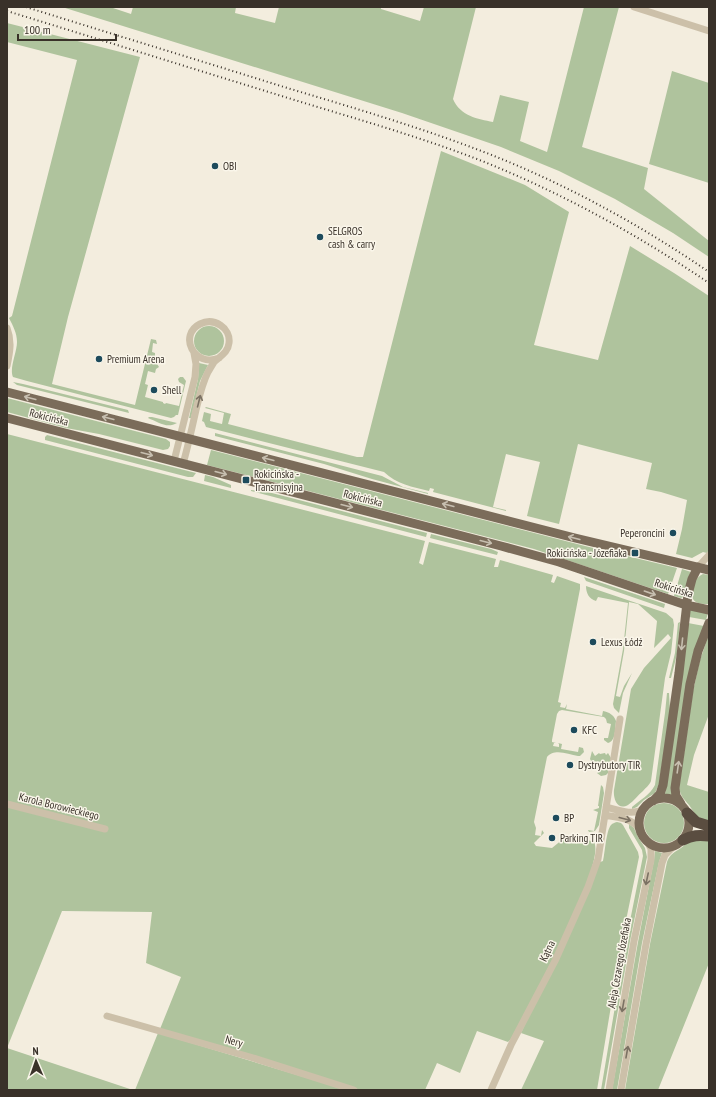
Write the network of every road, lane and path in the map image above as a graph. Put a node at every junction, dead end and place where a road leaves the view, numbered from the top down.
1 (634, 7) edge
2 (709, 31) edge
3 (7, 328) edge
4 (194, 353) junction
5 (219, 358) junction
6 (7, 366) edge
7 (8, 390) edge
8 (7, 418) edge
9 (185, 437) junction
10 (178, 463) junction
11 (709, 555) edge
12 (698, 568) junction
13 (709, 570) edge
14 (686, 605) junction
15 (709, 610) edge
16 (709, 622) edge
17 (620, 719) dead end
18 (653, 801) junction
19 (7, 804) edge
20 (606, 807) junction
21 (644, 809) junction
22 (684, 809) junction
23 (605, 815) junction
24 (709, 826) edge
25 (106, 829) dead end
26 (641, 831) junction
27 (709, 836) edge
28 (683, 840) junction
29 (647, 841) junction
30 (673, 846) junction
31 (107, 1016) dead end
32 (354, 1090) edge
33 (491, 1090) edge
34 (609, 1090) edge
35 (621, 1090) edge

1 - 2 street
3 - 6 street
4 - 5 street
4 - 5 street
4 - 9 street
9 -> 5 street
9 -> 7 main road, Rokicińska
8 -> 10 main road, Rokicińska
9 - 10 street
12 -> 9 main road, Rokicińska
10 -> 14 main road, Rokicińska
11 - 12 street
12 - 13 main road, Rokicińska
12 - 14 main road
14 - 15 main road, Rokicińska
14 -> 18 main road
22 -> 16 main road
17 - 20 street, Kątna
18 - 21 main road
18 - 22 main road
19 - 25 street, Karola Borowieckiego
20 - 21 street
20 - 23 street, Kątna
21 - 26 main road
22 - 24 highway
22 - 28 main road
23 -> 26 street
23 - 33 street, Kątna
26 - 29 main road
27 - 28 highway
28 - 30 main road
29 - 30 main road
29 -> 34 street, Aleja Cezarego Józefiaka
35 -> 30 street, Aleja Cezarego Józefiaka
31 - 32 street, Nery

